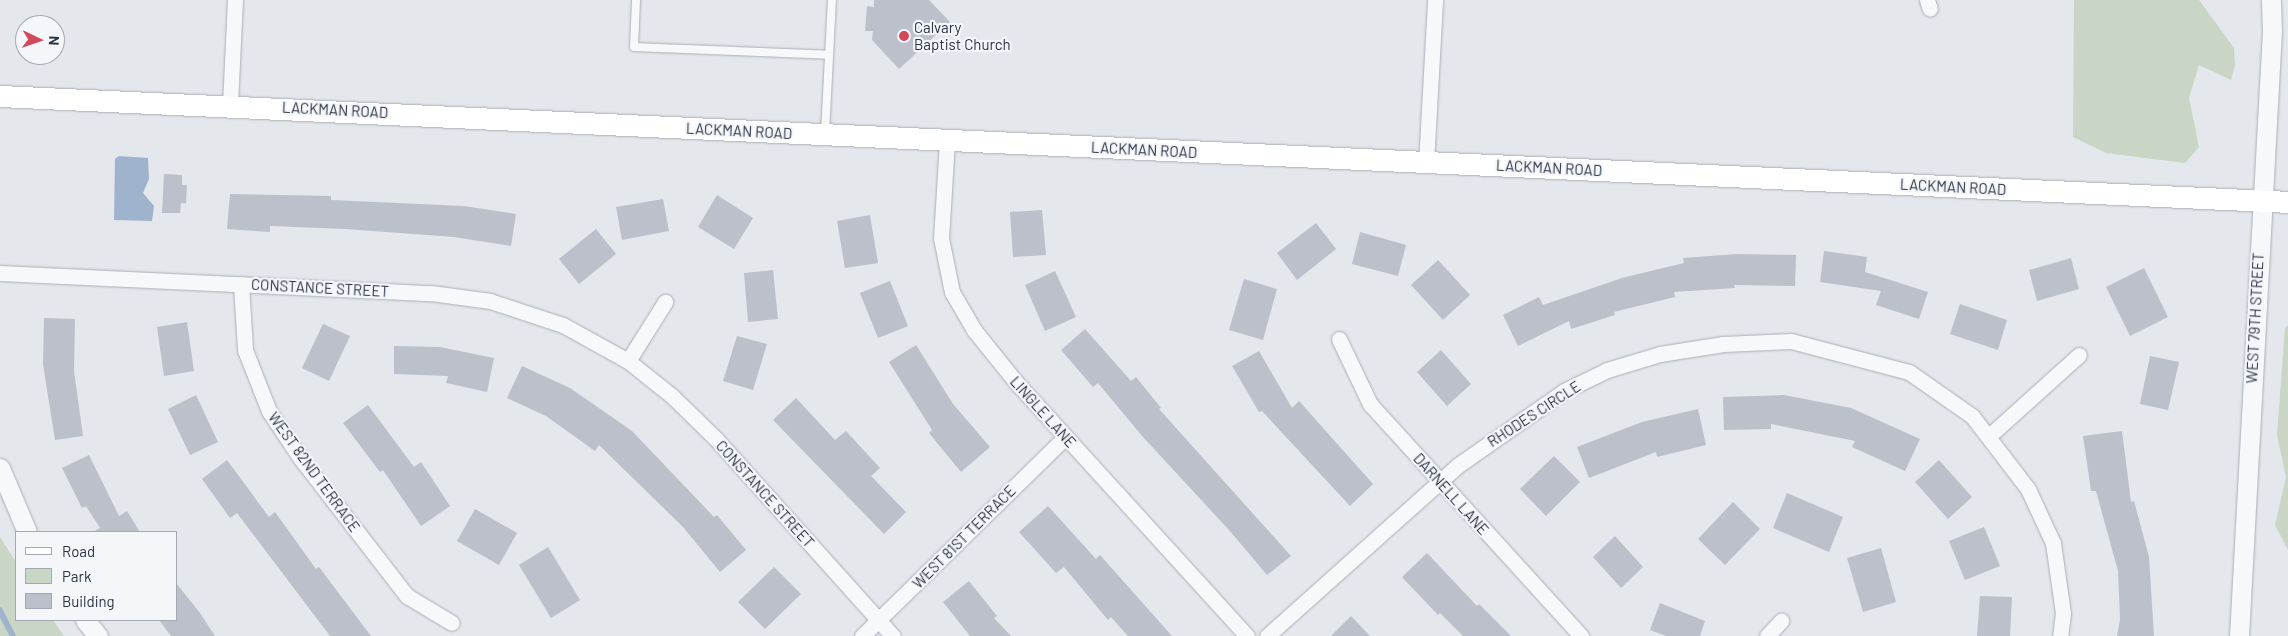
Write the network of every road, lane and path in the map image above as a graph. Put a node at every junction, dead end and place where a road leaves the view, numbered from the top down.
1 (235, 0) edge
2 (636, 0) edge
3 (832, 0) edge
4 (1435, 0) edge
5 (2271, 0) edge
6 (829, 54) junction
7 (0, 96) edge
8 (230, 105) junction
9 (825, 135) junction
10 (947, 141) junction
11 (1426, 162) junction
12 (2262, 201) junction
13 (2288, 202) edge
14 (0, 273) edge
15 (241, 284) junction
16 (665, 302) dead end
17 (1339, 340) dead end
18 (2079, 355) dead end
19 (628, 361) junction
20 (1065, 436) junction
21 (1990, 436) junction
22 (0, 468) edge
23 (1440, 481) junction
24 (27, 531) edge
25 (86, 621) edge
26 (1781, 621) dead end
27 (452, 622) dead end
28 (880, 622) junction
29 (98, 636) edge
30 (862, 636) edge
31 (893, 636) edge
32 (1246, 636) edge
33 (1267, 636) edge
34 (1581, 636) edge
35 (1767, 636) edge
36 (2060, 636) edge
37 (2239, 636) edge

1 - 8 street
2 - 6 lane
3 - 6 lane
4 - 11 street
5 - 12 street, WEST 79TH STREET
6 - 9 lane
7 - 8 main road, LACKMAN ROAD
8 - 9 main road, LACKMAN ROAD
9 - 10 main road, LACKMAN ROAD
10 - 11 main road, LACKMAN ROAD
10 - 20 street, LINGLE LANE
11 - 12 main road, LACKMAN ROAD
12 - 13 main road, LACKMAN ROAD
12 - 37 street, WEST 79TH STREET
14 - 15 street, CONSTANCE STREET
15 - 19 street, CONSTANCE STREET
15 - 27 street, WEST 82ND TERRACE
16 - 19 street
17 - 23 street, DARNELL LANE
18 - 21 street
19 - 28 street, CONSTANCE STREET
20 - 28 street, WEST 81ST TERRACE
20 - 32 street, LINGLE LANE
21 - 23 street, RHODES CIRCLE
21 - 36 street, RHODES CIRCLE
22 - 24 street
23 - 33 street, RHODES CIRCLE
23 - 34 street, DARNELL LANE
25 - 29 street
26 - 35 street
28 - 30 street, WEST 81ST TERRACE
28 - 31 street, CONSTANCE STREET

